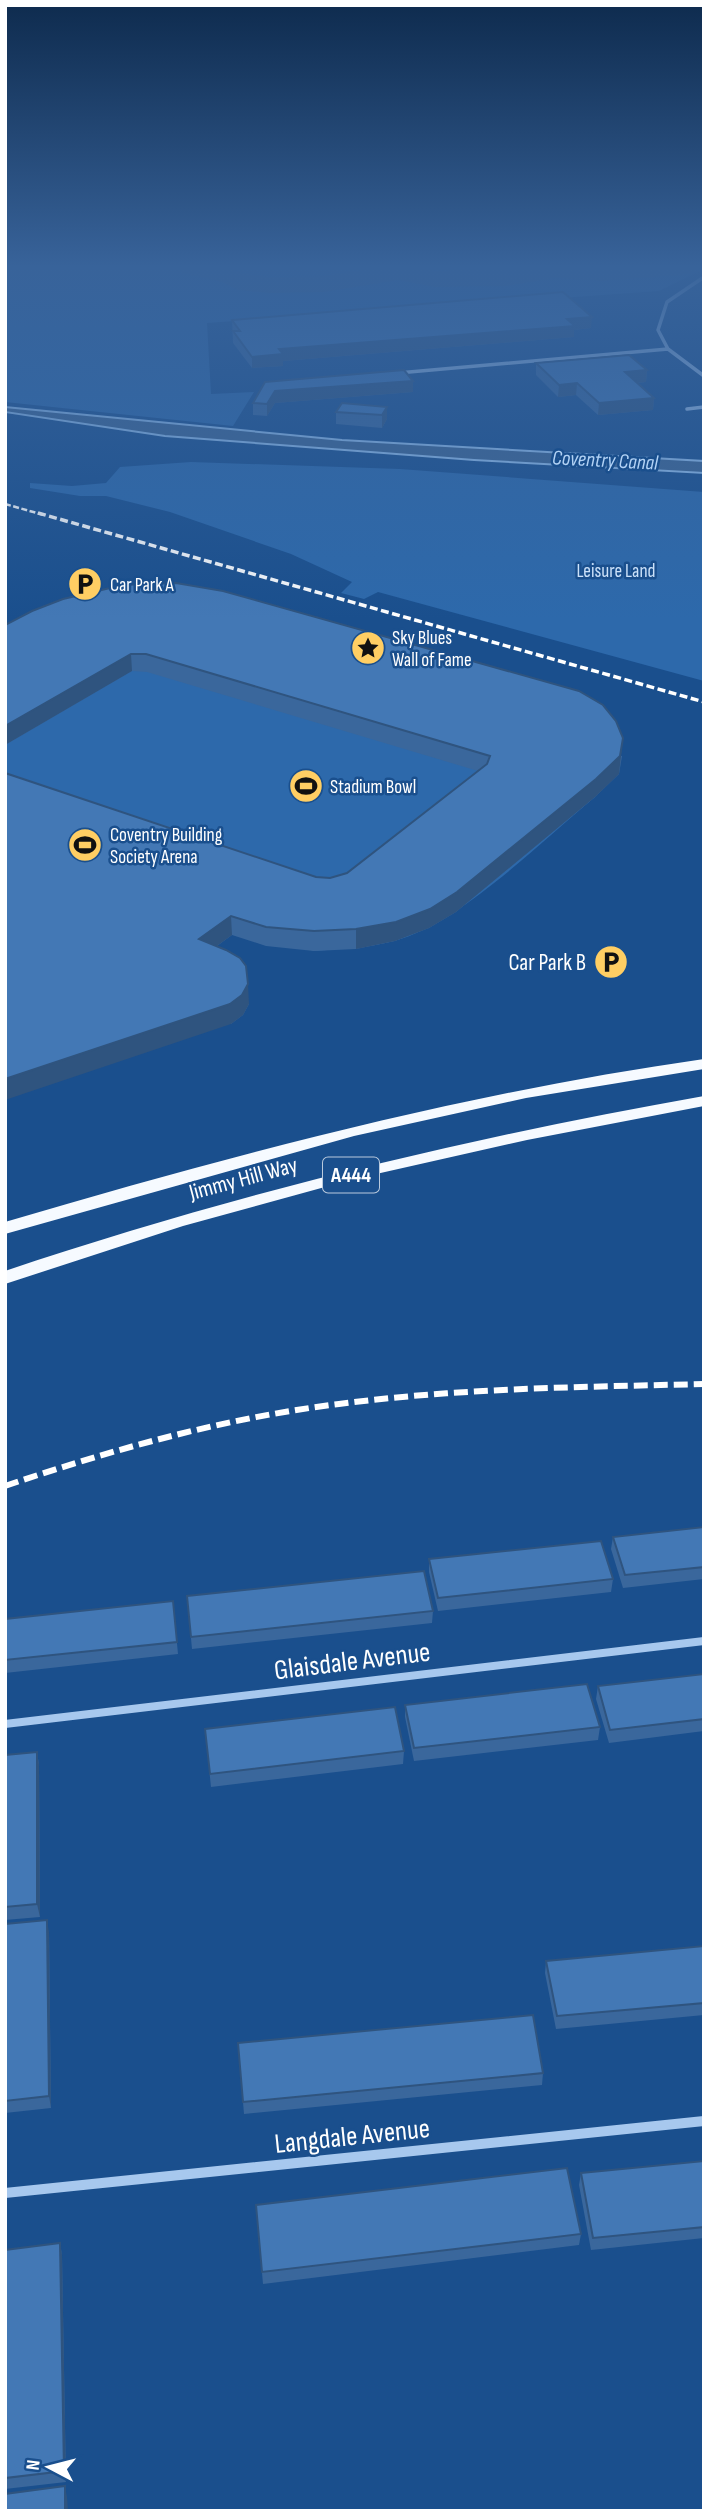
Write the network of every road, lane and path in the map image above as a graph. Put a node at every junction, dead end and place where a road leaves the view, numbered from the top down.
1 (704, 407) edge
2 (687, 410) dead end
3 (704, 1063) edge
4 (704, 1101) edge
5 (5, 1228) edge
6 (5, 1278) edge
7 (704, 1641) edge
8 (5, 1724) edge
9 (704, 2121) edge
10 (5, 2193) edge

1 - 2 street
3 - 5 highway, Jimmy Hill Way / A444
4 - 6 highway, Jimmy Hill Way / A444
7 - 8 street, Glaisdale Avenue
9 - 10 street, Langdale Avenue

